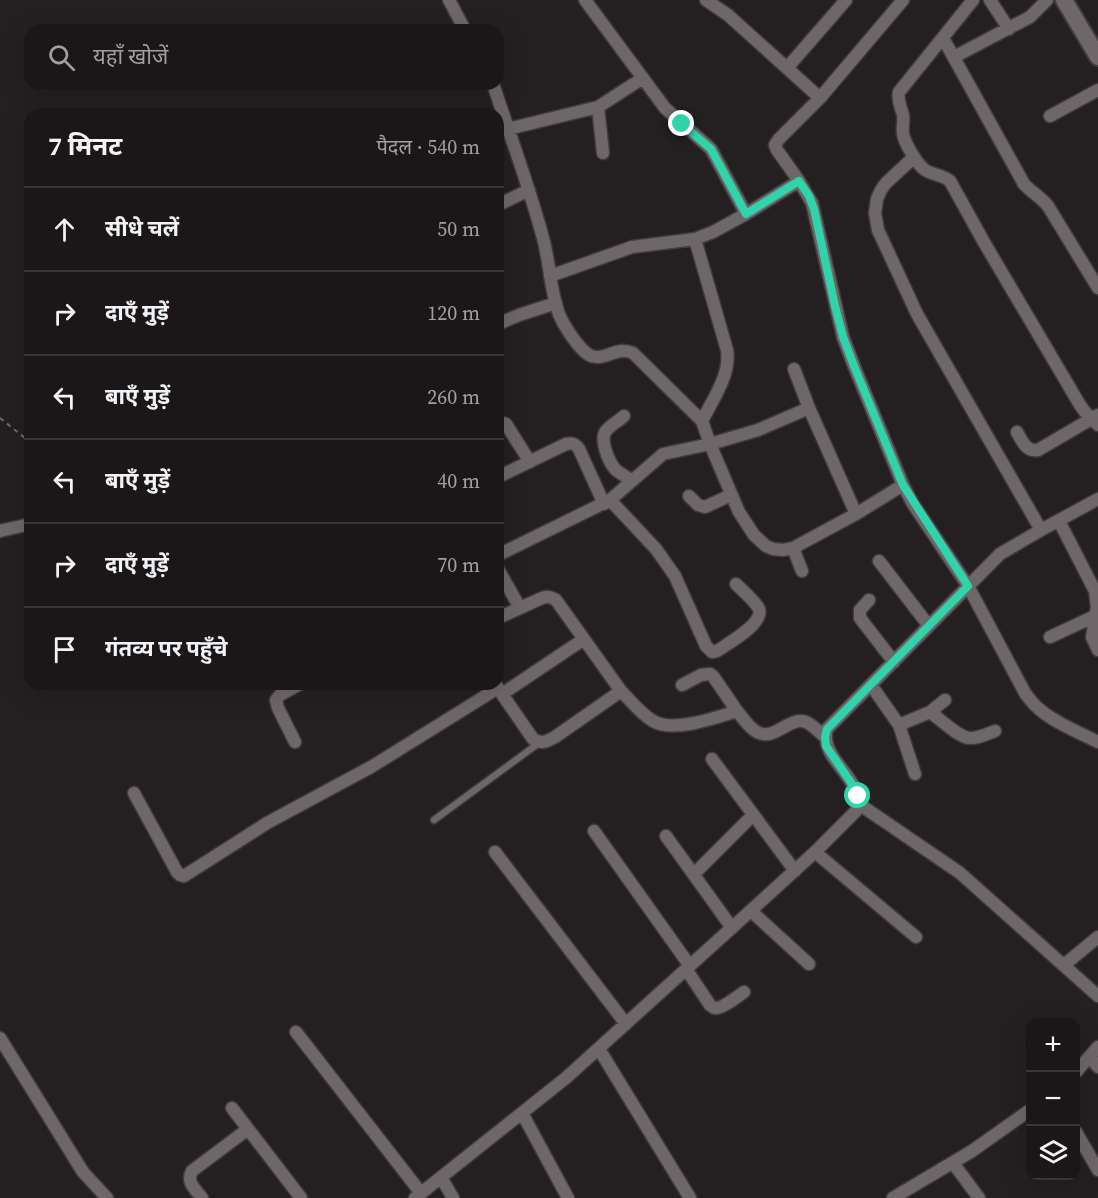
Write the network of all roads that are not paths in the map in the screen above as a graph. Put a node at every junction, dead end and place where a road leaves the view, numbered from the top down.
1 (448, 0) edge
2 (585, 0) edge
3 (706, 0) edge
4 (846, 0) edge
5 (903, 0) edge
6 (973, 0) edge
7 (990, 0) edge
8 (1047, 0) edge
9 (1067, 1) edge
10 (462, 24) edge
11 (1009, 29) junction
12 (943, 38) junction
13 (954, 57) junction
14 (1098, 57) edge
15 (787, 68) junction
16 (643, 78) junction
17 (495, 90) edge
18 (1098, 90) edge
19 (820, 98) junction
20 (598, 106) junction
21 (501, 108) edge
22 (1050, 116) dead end
23 (504, 117) edge
24 (508, 129) junction
25 (603, 153) dead end
26 (914, 157) junction
27 (799, 181) junction
28 (529, 190) junction
29 (504, 202) edge
30 (746, 214) junction
31 (695, 239) junction
32 (1093, 269) edge
33 (550, 276) junction
34 (1098, 288) edge
35 (556, 303) junction
36 (504, 321) edge
37 (794, 369) dead end
38 (809, 408) junction
39 (624, 416) dead end
40 (1096, 420) edge
41 (702, 422) junction
42 (504, 423) edge
43 (1017, 432) dead end
44 (710, 444) junction
45 (530, 462) junction
46 (504, 474) edge
47 (632, 481) junction
48 (903, 485) junction
49 (731, 495) junction
50 (689, 496) dead end
51 (1098, 499) edge
52 (607, 502) junction
53 (856, 514) junction
54 (1059, 521) junction
55 (24, 525) edge
56 (1041, 530) junction
57 (0, 531) edge
58 (793, 548) junction
59 (504, 552) edge
60 (879, 561) dead end
61 (802, 571) dead end
62 (504, 580) edge
63 (736, 584) dead end
64 (968, 586) junction
65 (869, 600) dead end
66 (520, 608) junction
67 (504, 615) edge
68 (1095, 616) junction
69 (929, 626) junction
70 (1050, 637) dead end
71 (584, 639) junction
72 (1098, 650) edge
73 (894, 662) junction
74 (682, 685) dead end
75 (871, 685) junction
76 (504, 686) edge
77 (289, 690) edge
78 (496, 690) edge
79 (499, 690) edge
80 (621, 691) junction
81 (945, 700) dead end
82 (737, 711) junction
83 (930, 712) junction
84 (899, 725) junction
85 (995, 731) dead end
86 (825, 737) junction
87 (295, 742) dead end
88 (1098, 742) edge
89 (539, 743) junction
90 (712, 759) dead end
91 (915, 774) dead end
92 (134, 793) dead end
93 (859, 804) junction
94 (753, 815) junction
95 (434, 820) dead end
96 (594, 831) dead end
97 (666, 836) dead end
98 (495, 852) dead end
99 (815, 852) junction
100 (795, 871) junction
101 (694, 874) junction
102 (751, 911) junction
103 (732, 928) junction
104 (916, 937) dead end
105 (1098, 937) edge
106 (809, 964) dead end
107 (1064, 965) junction
108 (688, 968) junction
109 (744, 992) dead end
110 (1098, 996) edge
111 (626, 1024) junction
112 (296, 1032) dead end
113 (0, 1038) edge
114 (599, 1049) junction
115 (1095, 1057) edge
116 (1080, 1069) edge
117 (232, 1108) dead end
118 (522, 1113) junction
119 (1026, 1113) edge
120 (248, 1129) junction
121 (1080, 1139) edge
122 (953, 1163) junction
123 (1098, 1170) edge
124 (441, 1177) junction
125 (418, 1196) edge
126 (106, 1198) edge
127 (201, 1198) edge
128 (301, 1198) edge
129 (453, 1198) edge
130 (568, 1198) edge
131 (690, 1198) edge
132 (893, 1198) edge
133 (979, 1198) edge

1 - 10 street
2 - 16 street
3 - 15 street
4 - 15 street
5 - 19 street
6 - 12 street
7 - 11 street
8 - 11 street
9 - 14 street
11 - 13 street
12 - 13 street
12 - 26 street
13 - 32 street
15 - 19 street
16 - 20 street
16 - 30 street
17 - 21 street
18 - 22 street
19 - 27 street
20 - 24 street
20 - 25 street
23 - 24 street
24 - 28 street
26 - 40 street
26 - 56 street
27 - 30 street
27 - 48 street
28 - 29 street
28 - 33 street
30 - 31 street
31 - 33 street
31 - 41 street
32 - 34 street
33 - 35 street
35 - 36 street
35 - 41 street
37 - 38 street
38 - 44 street
38 - 53 street
39 - 47 street
40 - 43 street
41 - 44 street
42 - 45 street
44 - 47 street
44 - 49 street
45 - 46 street
45 - 52 street
47 - 52 street
48 - 53 street
48 - 64 street
49 - 50 street
49 - 58 street
51 - 54 street
52 - 59 street
52 - 63 street
53 - 58 street
54 - 56 street
54 - 68 street
55 - 57 street
56 - 64 street
58 - 61 street
60 - 69 street
62 - 66 street
64 - 69 street
64 - 88 street
65 - 73 street
66 - 67 street
66 - 71 street
68 - 70 street
68 - 72 street
69 - 73 street
71 - 76 street
71 - 80 street
73 - 75 street
74 - 82 street
75 - 84 street
75 - 86 street
77 - 87 street
78 - 92 street
79 - 89 street
80 - 82 street
80 - 89 street
81 - 83 street
82 - 86 street
83 - 84 street
83 - 85 street
84 - 91 street
86 - 93 street
89 - 95 lane
90 - 94 street
93 - 99 street
93 - 107 street
94 - 100 street
94 - 101 street
96 - 108 street
97 - 101 street
98 - 111 street
99 - 100 street
99 - 104 street
100 - 102 street
101 - 103 street
102 - 103 street
102 - 106 street
103 - 108 street
105 - 107 street
107 - 110 street
108 - 109 street
108 - 111 street
111 - 114 street
112 - 125 street
113 - 126 street
114 - 118 street
114 - 131 street
115 - 116 street
117 - 120 street
118 - 124 street
118 - 130 street
119 - 122 street
120 - 127 street
120 - 128 street
121 - 123 street
122 - 132 street
122 - 133 street
124 - 125 street
124 - 129 street

